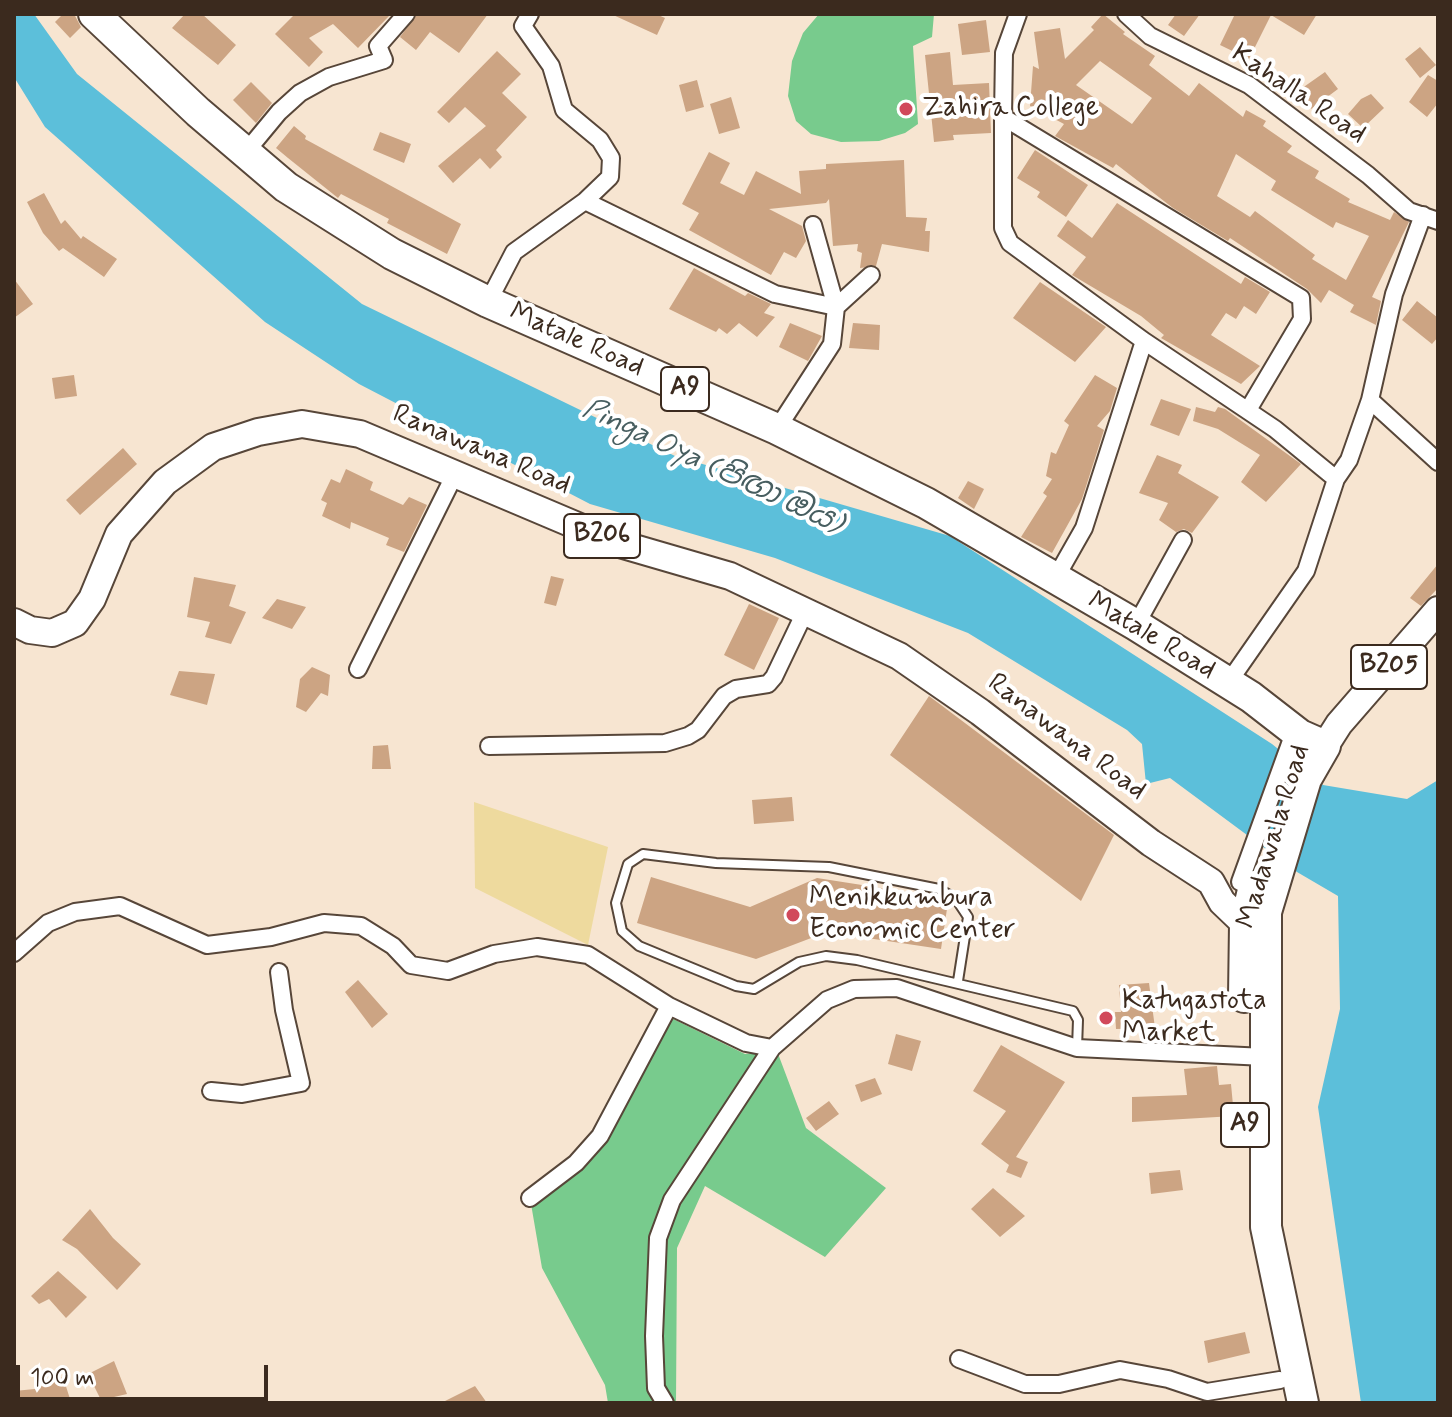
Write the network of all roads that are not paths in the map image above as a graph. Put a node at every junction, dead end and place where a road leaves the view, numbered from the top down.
1 (94, 14) edge
2 (406, 14) edge
3 (530, 14) edge
4 (1018, 14) edge
5 (1126, 14) edge
6 (1003, 117) junction
7 (245, 153) junction
8 (585, 201) junction
9 (1430, 218) edge
10 (813, 225) dead end
11 (871, 275) dead end
12 (488, 302) junction
13 (836, 307) junction
14 (1144, 341) junction
15 (1370, 400) junction
16 (1248, 410) junction
17 (777, 429) junction
18 (1438, 462) edge
19 (454, 476) junction
20 (1336, 479) junction
21 (1183, 540) dead end
22 (1055, 579) junction
23 (806, 610) junction
24 (1438, 610) edge
25 (14, 622) edge
26 (1136, 625) junction
27 (358, 669) dead end
28 (1228, 683) junction
29 (1307, 740) junction
30 (489, 746) dead end
31 (1262, 865) junction
32 (1211, 882) junction
33 (1255, 918) junction
34 (14, 953) edge
35 (279, 972) dead end
36 (958, 981) junction
37 (669, 1006) junction
38 (772, 1048) junction
39 (1077, 1048) junction
40 (1255, 1057) junction
41 (211, 1091) dead end
42 (530, 1198) dead end
43 (959, 1359) dead end
44 (1282, 1391) edge
45 (665, 1403) edge
46 (1303, 1403) edge

1 - 7 highway, Matale Road / A9
2 - 7 street
3 - 8 street
4 - 6 street
5 - 9 street, Kahalla Road
6 - 14 street
6 - 16 street
7 - 12 highway, Matale Road / A9
8 - 12 street
8 - 13 street
9 - 15 street
10 - 13 street
11 - 13 street
12 - 17 highway, Matale Road / A9
13 - 17 street
14 - 16 street
14 - 22 street
15 - 18 street
15 - 20 street
16 - 20 street
17 - 22 highway, Matale Road / A9
19 - 23 main road, Ranawana Road / B206
19 - 25 main road, Ranawana Road / B206
19 - 27 street
20 - 28 street
21 - 26 street
22 - 26 highway, Matale Road / A9
23 - 30 street
23 - 32 main road, Ranawana Road / B206
24 - 29 main road, Madawala Road / B205
26 - 28 highway, Matale Road / A9
28 - 29 highway, Matale Road / A9
29 - 31 highway, Madawala Road / A9
31 - 32 main road
31 - 33 highway, Madawala Road / A9
32 - 33 main road, B206
33 - 40 highway, Madawala Road / A9
34 - 37 street
35 - 41 street
36 - 36 lane
36 - 39 lane
37 - 38 street
37 - 42 street
38 - 39 street
38 - 45 street
39 - 40 street
40 - 44 highway, Madawala Road / A9
40 - 46 highway, Madawala Road / A9
43 - 44 street

